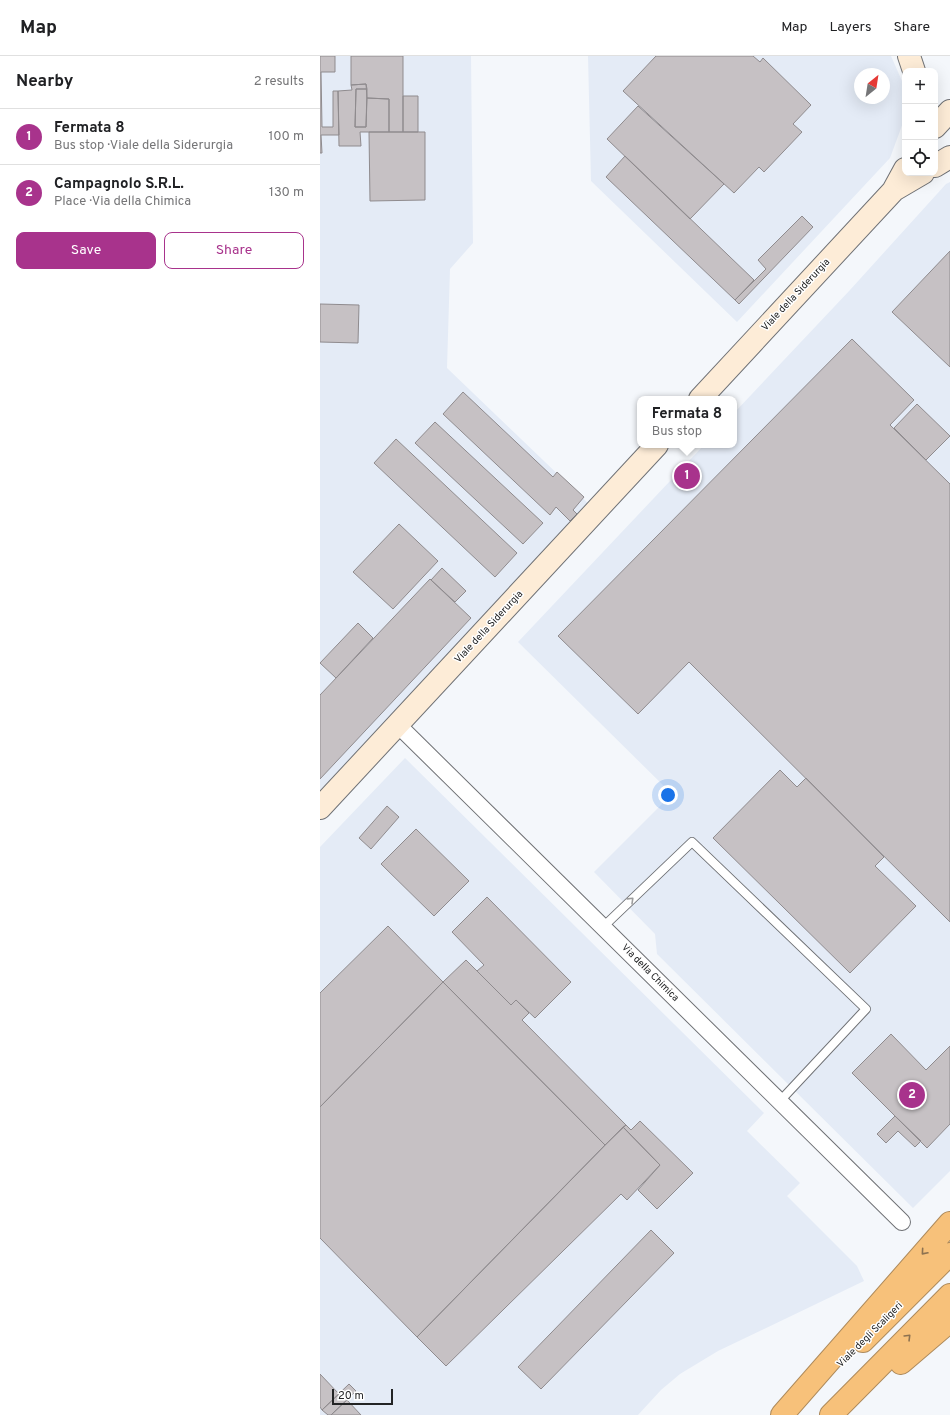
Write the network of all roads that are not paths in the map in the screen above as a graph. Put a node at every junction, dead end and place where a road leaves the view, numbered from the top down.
1 (909, 56) edge
2 (913, 68) edge
3 (950, 110) edge
4 (938, 124) edge
5 (950, 157) edge
6 (938, 164) edge
7 (902, 174) edge
8 (918, 176) edge
9 (893, 191) junction
10 (703, 396) edge
11 (654, 448) edge
12 (398, 725) junction
13 (320, 808) edge
14 (603, 927) junction
15 (780, 1101) junction
16 (902, 1222) dead end
17 (950, 1223) edge
18 (950, 1254) edge
19 (950, 1295) edge
20 (950, 1321) edge
21 (782, 1415) edge
22 (790, 1415) edge
23 (831, 1415) edge
24 (839, 1415) edge

1 - 2 street
3 - 4 street
5 - 6 street
7 - 9 street, Viale della Siderurgia
8 - 9 street, Viale della Siderurgia
9 - 10 street, Viale della Siderurgia
11 - 12 street, Viale della Siderurgia
12 - 13 street, Viale della Siderurgia
12 - 14 street, Via della Chimica
14 - 15 street, Via della Chimica
14 -> 15 lane
15 - 16 street, Via della Chimica
17 -> 21 highway
18 - 22 highway, Viale degli Scaligeri
23 -> 19 highway
20 - 24 highway

